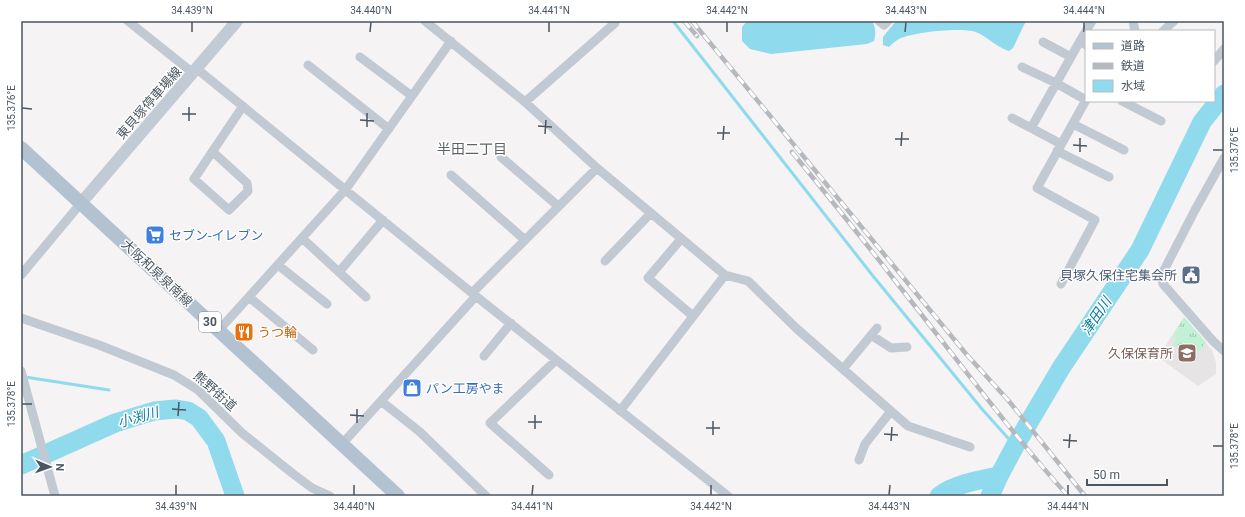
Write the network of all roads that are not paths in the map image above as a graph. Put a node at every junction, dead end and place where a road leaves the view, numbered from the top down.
1 (237, 21) edge
2 (425, 21) edge
3 (879, 21) edge
4 (888, 21) edge
5 (1174, 21) edge
6 (615, 22) edge
7 (133, 23) edge
8 (1164, 30) edge
9 (451, 41) junction
10 (1043, 42) dead end
11 (1083, 43) edge
12 (1224, 49) edge
13 (1071, 56) junction
14 (360, 57) dead end
15 (1215, 60) edge
16 (308, 65) dead end
17 (1022, 67) dead end
18 (195, 71) junction
19 (1056, 84) junction
20 (412, 96) junction
21 (1085, 99) edge
22 (525, 102) junction
23 (1085, 102) edge
24 (1124, 102) edge
25 (243, 106) junction
26 (1012, 118) dead end
27 (1161, 121) dead end
28 (1072, 124) junction
29 (1031, 128) junction
30 (389, 129) junction
31 (21, 148) edge
32 (1059, 148) junction
33 (1124, 150) dead end
34 (213, 152) junction
35 (501, 157) dead end
36 (1224, 158) edge
37 (597, 168) junction
38 (451, 175) dead end
39 (1109, 177) dead end
40 (346, 190) junction
41 (81, 203) junction
42 (558, 206) junction
43 (651, 213) junction
44 (383, 220) junction
45 (302, 238) junction
46 (681, 239) junction
47 (525, 240) junction
48 (605, 261) dead end
49 (278, 265) junction
50 (338, 272) junction
51 (21, 274) edge
52 (725, 275) junction
53 (1061, 284) dead end
54 (474, 294) junction
55 (249, 297) junction
56 (366, 298) dead end
57 (327, 304) dead end
58 (693, 316) junction
59 (21, 318) edge
60 (511, 323) junction
61 (219, 330) junction
62 (907, 347) dead end
63 (313, 350) dead end
64 (1224, 351) edge
65 (484, 356) dead end
66 (556, 360) junction
67 (843, 369) junction
68 (22, 376) edge
69 (381, 401) junction
70 (620, 411) junction
71 (891, 411) junction
72 (342, 444) junction
73 (970, 447) dead end
74 (858, 460) dead end
75 (548, 475) dead end
76 (54, 494) edge
77 (330, 496) edge
78 (398, 496) edge
79 (486, 496) edge
80 (728, 496) edge

1 - 18 main road, 東貝塚停車場線
2 - 9 street
3 - 4 street
5 - 8 street
6 - 22 street
7 - 18 street
9 - 20 street
9 - 22 street
10 - 13 street
11 - 13 street
12 - 15 street
13 - 19 street
14 - 20 street
16 - 30 street
17 - 19 street
18 - 25 street
18 - 41 main road, 東貝塚停車場線
19 - 21 street
19 - 29 street
20 - 30 street
22 - 37 street
23 - 28 street
24 - 27 street
25 - 34 street
25 - 40 street
26 - 29 street
28 - 32 street
28 - 33 street
29 - 32 street
30 - 40 street
31 - 41 main road, 大阪和泉泉南線 / 30
32 - 39 street
32 - 53 street
34 - 34 street
35 - 42 street
36 - 64 street
37 - 42 street
37 - 43 street
38 - 47 street
40 - 44 street
40 - 45 street
41 - 51 street
41 - 61 main road, 大阪和泉泉南線 / 30
42 - 47 street
43 - 46 street
43 - 48 street
44 - 50 street
44 - 54 street
45 - 49 street
45 - 50 street
46 - 52 street
46 - 58 street
47 - 54 street
49 - 55 street
49 - 57 street
50 - 56 street
52 - 58 street
52 - 67 street
54 - 60 street
54 - 69 street
55 - 61 street
55 - 63 street
58 - 70 street
59 - 77 street, 熊野街道
60 - 65 street
60 - 66 street
61 - 72 main road, 大阪和泉泉南線 / 30
62 - 67 street
66 - 70 street
66 - 75 street
67 - 71 street
68 - 76 street
69 - 72 street
69 - 79 street
70 - 80 street
71 - 73 street
71 - 74 street
72 - 78 main road, 大阪和泉泉南線 / 30

